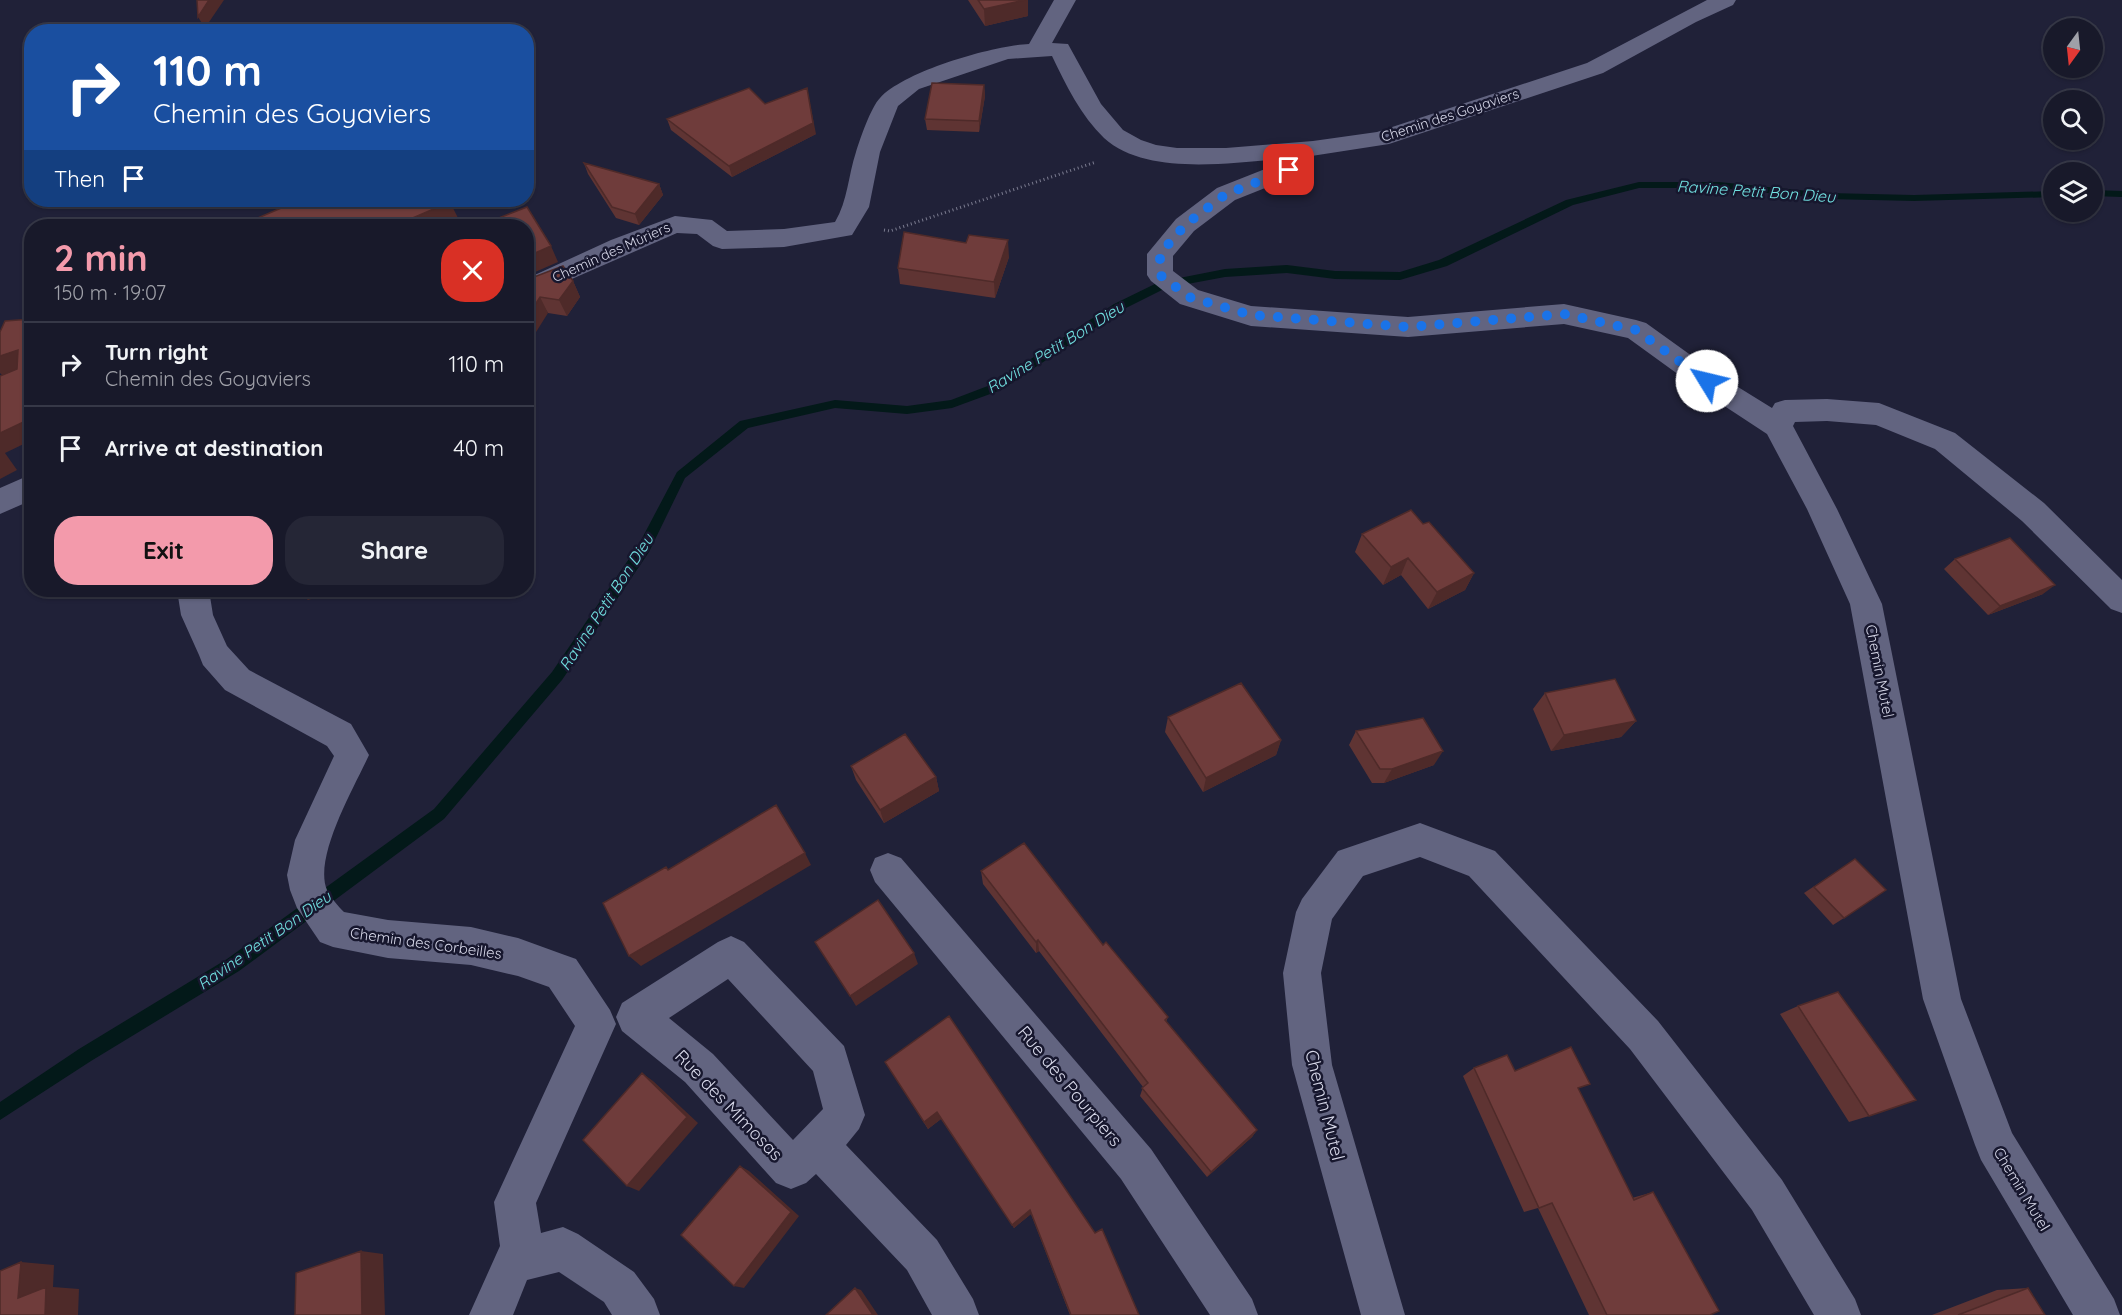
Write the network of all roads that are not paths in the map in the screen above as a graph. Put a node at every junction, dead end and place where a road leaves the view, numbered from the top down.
1 (1065, 0) edge
2 (1725, 0) edge
3 (1038, 49) junction
4 (1295, 150) junction
5 (534, 286) edge
6 (1778, 426) junction
7 (24, 490) edge
8 (0, 502) edge
9 (194, 597) edge
10 (2122, 600) edge
11 (888, 870) dead end
12 (818, 1146) junction
13 (524, 1259) junction
14 (490, 1315) edge
15 (638, 1315) edge
16 (957, 1315) edge
17 (1236, 1315) edge
18 (1383, 1315) edge
19 (1839, 1315) edge
20 (2098, 1315) edge

1 - 3 street
2 - 4 street, Chemin des Goyaviers
3 - 4 street
3 - 5 street, Chemin des Mûriers
4 - 6 street
6 - 10 street
6 - 20 street, Chemin Mutel
7 - 8 street
9 - 13 street, Chemin des Corbeilles
11 - 17 street, Rue des Pourpiers
12 - 12 street, Rue des Mimosas
12 - 16 street
13 - 14 street
13 - 15 street
18 - 19 street, Chemin Mutel

